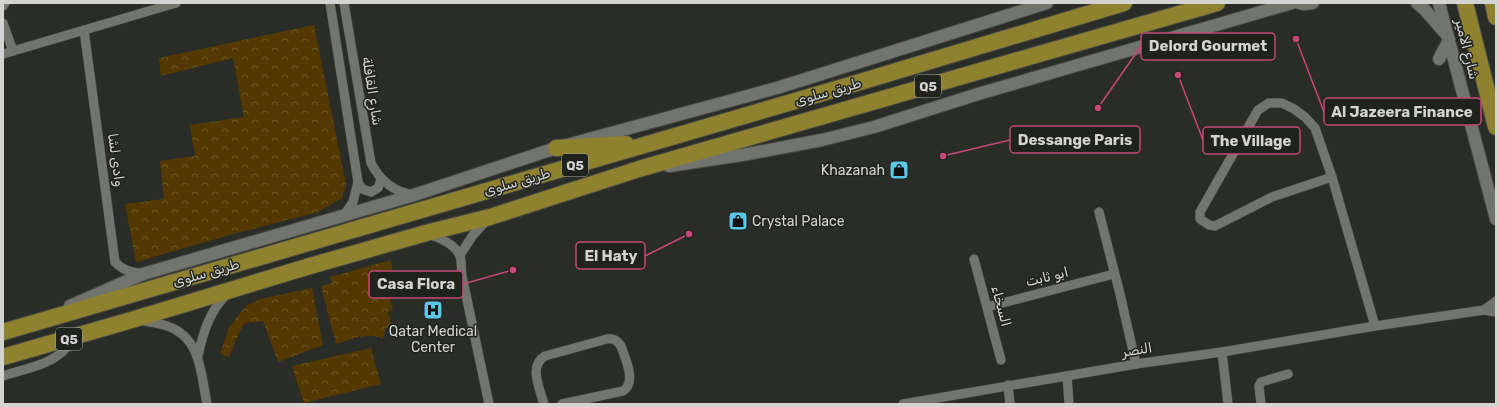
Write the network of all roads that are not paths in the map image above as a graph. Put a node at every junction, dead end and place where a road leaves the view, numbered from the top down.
1 (5, 3) edge
2 (330, 3) edge
3 (344, 3) edge
4 (1047, 3) edge
5 (1124, 3) edge
6 (1217, 3) edge
7 (1292, 3) edge
8 (1299, 3) edge
9 (1313, 3) edge
10 (1417, 3) edge
11 (1439, 3) edge
12 (1465, 3) edge
13 (1493, 3) edge
14 (172, 4) edge
15 (3, 6) edge
16 (1496, 16) edge
17 (3, 23) edge
18 (84, 30) junction
19 (1449, 39) junction
20 (14, 52) junction
21 (3, 54) edge
22 (1440, 59) dead end
23 (1496, 127) edge
24 (656, 142) junction
25 (556, 148) junction
26 (639, 169) junction
27 (1332, 177) junction
28 (381, 180) junction
29 (358, 182) junction
30 (414, 195) junction
31 (1099, 212) dead end
32 (344, 216) junction
33 (490, 217) junction
34 (1496, 219) edge
35 (426, 233) junction
36 (460, 255) junction
37 (974, 258) dead end
38 (143, 274) junction
39 (1114, 274) junction
40 (232, 289) junction
41 (1496, 301) edge
42 (987, 307) junction
43 (1484, 310) junction
44 (1496, 312) edge
45 (135, 319) junction
46 (25, 325) junction
47 (1375, 326) junction
48 (3, 332) edge
49 (73, 338) junction
50 (1222, 352) junction
51 (198, 356) junction
52 (3, 357) edge
53 (1001, 360) dead end
54 (1136, 364) junction
55 (1288, 374) dead end
56 (3, 376) edge
57 (1067, 376) junction
58 (1008, 385) junction
59 (603, 400) edge
60 (207, 404) edge
61 (489, 404) edge
62 (544, 404) edge
63 (562, 404) edge
64 (903, 404) edge
65 (1010, 404) edge
66 (1069, 404) edge
67 (1228, 404) edge
68 (1261, 404) edge

1 - 15 street
2 - 29 street, شارع القافلة
3 - 28 street, شارع القافلة
4 - 25 main road, طريق سلوى
5 - 24 highway, طريق سلوى / Q5
6 - 26 highway, طريق سلوى / Q5
7 - 26 main road, طريق سلوى
8 - 9 main road
10 - 19 main road
11 - 19 main road, شارع الامير
12 - 23 highway
13 - 16 highway
14 - 18 street
17 - 20 street
18 - 20 street
18 - 38 street, وادى لشا
19 - 22 main road
19 - 34 main road, شارع الامير
20 - 21 street
24 - 25 highway
24 - 46 highway, طريق سلوى / Q5
25 - 30 main road, طريق سلوى / Q5
26 - 33 highway, طريق سلوى / Q5
27 - 27 street
27 - 47 street
28 - 29 street
28 - 30 street, شارع القافلة
29 - 32 street, شارع القافلة
30 - 32 main road, طريق سلوى / Q5
31 - 39 street
32 - 38 main road, طريق سلوى / Q5
33 - 35 highway, طريق سلوى / Q5
33 - 36 street, طريق سلوى
35 - 36 street
35 - 40 highway, طريق سلوى / Q5
36 - 61 street
37 - 42 street, السخاء
38 - 46 main road, طريق سلوى / Q5
39 - 42 street, ابو ثابت
39 - 54 street
40 - 45 highway, طريق سلوى / Q5
40 - 51 street
41 - 43 street, النصر
42 - 53 street, السخاء
43 - 44 street, النصر
43 - 47 street, النصر
45 - 49 highway, طريق سلوى / Q5
45 - 51 street
46 - 48 highway, طريق سلوى / Q5
47 - 50 street, النصر
49 - 52 highway, طريق سلوى / Q5
49 - 56 street
50 - 54 street, النصر
50 - 67 street
51 - 60 street
54 - 57 street, النصر
55 - 68 street
57 - 58 street, النصر
57 - 66 street
58 - 64 street, النصر
58 - 65 street
59 - 62 street
59 - 63 street

